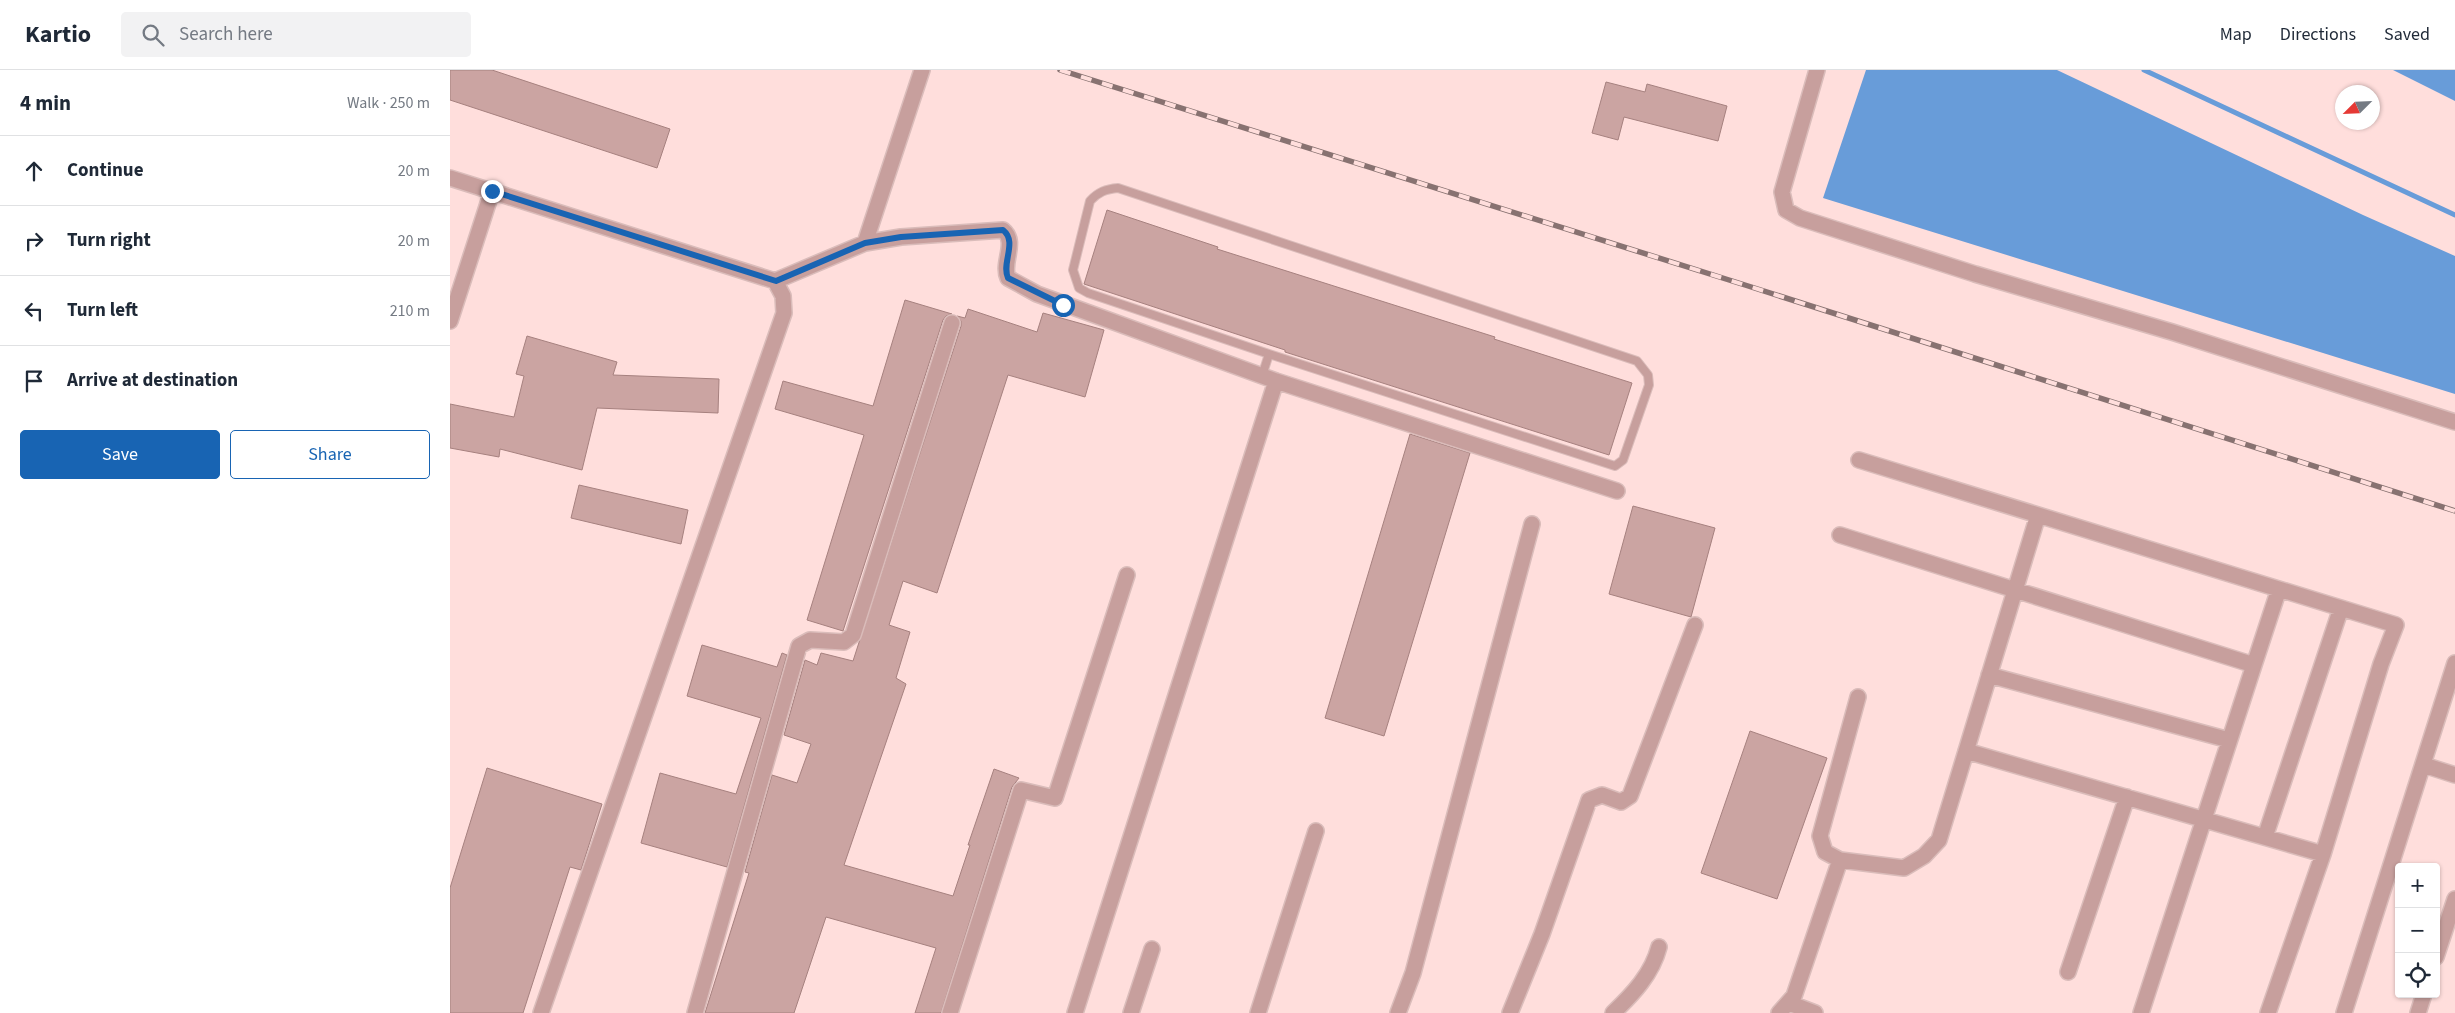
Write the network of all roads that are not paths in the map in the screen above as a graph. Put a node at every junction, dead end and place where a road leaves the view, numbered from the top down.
1 (922, 70) edge
2 (1817, 70) edge
3 (450, 178) edge
4 (492, 191) junction
5 (865, 243) junction
6 (776, 281) junction
7 (450, 321) edge
8 (952, 324) dead end
9 (1269, 354) junction
10 (1269, 379) junction
11 (2455, 422) edge
12 (1859, 460) dead end
13 (1617, 491) dead end
14 (2038, 515) junction
15 (1532, 524) dead end
16 (1840, 535) dead end
17 (1127, 575) dead end
18 (2279, 589) junction
19 (2014, 590) junction
20 (2341, 608) junction
21 (1695, 625) dead end
22 (2455, 663) edge
23 (2254, 665) junction
24 (1989, 675) junction
25 (1858, 697) dead end
26 (2229, 740) junction
27 (1966, 751) junction
28 (2424, 765) junction
29 (2455, 775) edge
30 (2126, 797) junction
31 (2203, 819) junction
32 (1316, 831) dead end
33 (2265, 837) junction
34 (2323, 854) junction
35 (1840, 860) junction
36 (2455, 899) edge
37 (1659, 947) dead end
38 (1152, 949) dead end
39 (2437, 953) edge
40 (2068, 972) dead end
41 (2423, 998) edge
42 (1784, 1008) edge
43 (541, 1013) edge
44 (695, 1013) edge
45 (950, 1013) edge
46 (1075, 1013) edge
47 (1131, 1013) edge
48 (1258, 1013) edge
49 (1398, 1013) edge
50 (1510, 1013) edge
51 (1613, 1013) edge
52 (1815, 1013) edge
53 (2141, 1013) edge
54 (2268, 1013) edge
55 (2344, 1013) edge
56 (2418, 1013) edge

1 - 5 street
2 - 11 street
3 - 4 street
4 - 6 street
4 - 7 street
5 - 6 street
5 - 10 street
6 - 43 street
8 - 44 street
9 - 9 lane
9 - 10 lane
10 - 13 street
10 - 46 street
12 - 14 street
14 - 18 street
14 - 19 street
15 - 49 street
16 - 19 street
17 - 45 street
18 - 20 street
18 - 23 street
19 - 23 street
19 - 24 street
20 - 33 street
20 - 34 street
21 - 50 street
22 - 28 street
23 - 26 street
24 - 26 street
24 - 27 street
25 - 35 street
26 - 31 street
27 - 30 street
27 - 35 street
28 - 29 street
28 - 55 street
30 - 31 street
30 - 40 street
31 - 33 street
31 - 53 street
32 - 48 street
33 - 34 street
34 - 54 street
35 - 42 street
36 - 39 street
37 - 51 street
38 - 47 street
41 - 56 street
42 - 52 street

